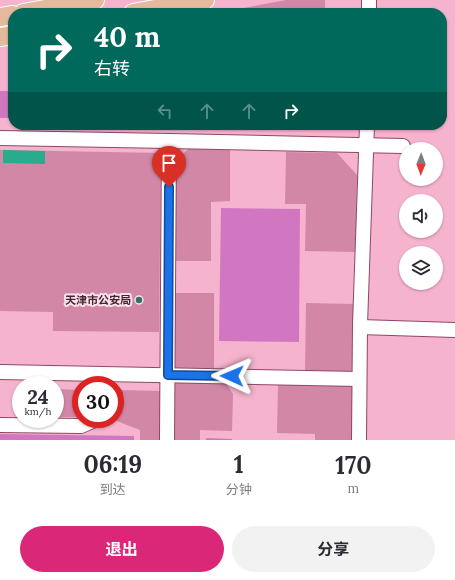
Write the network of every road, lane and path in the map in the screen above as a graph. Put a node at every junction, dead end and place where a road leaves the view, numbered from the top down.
1 (95, 0) edge
2 (204, 0) edge
3 (41, 8) edge
4 (160, 8) edge
5 (367, 130) edge
6 (21, 132) edge
7 (0, 138) edge
8 (169, 141) junction
9 (366, 145) junction
10 (399, 146) edge
11 (360, 327) junction
12 (455, 330) edge
13 (0, 372) edge
14 (168, 375) junction
15 (72, 377) edge
16 (124, 379) edge
17 (359, 379) junction
18 (0, 425) edge
19 (72, 426) edge
20 (167, 440) edge
21 (359, 440) edge

1 - 3 main road
2 - 4 main road
5 - 9 street
6 - 7 street
6 - 8 street
8 - 9 street
8 - 14 street
9 - 10 street
9 - 11 street
11 - 12 street
11 - 17 street
13 - 15 street
14 - 16 street
14 - 17 street
14 - 20 street
17 - 21 street
18 - 19 street

